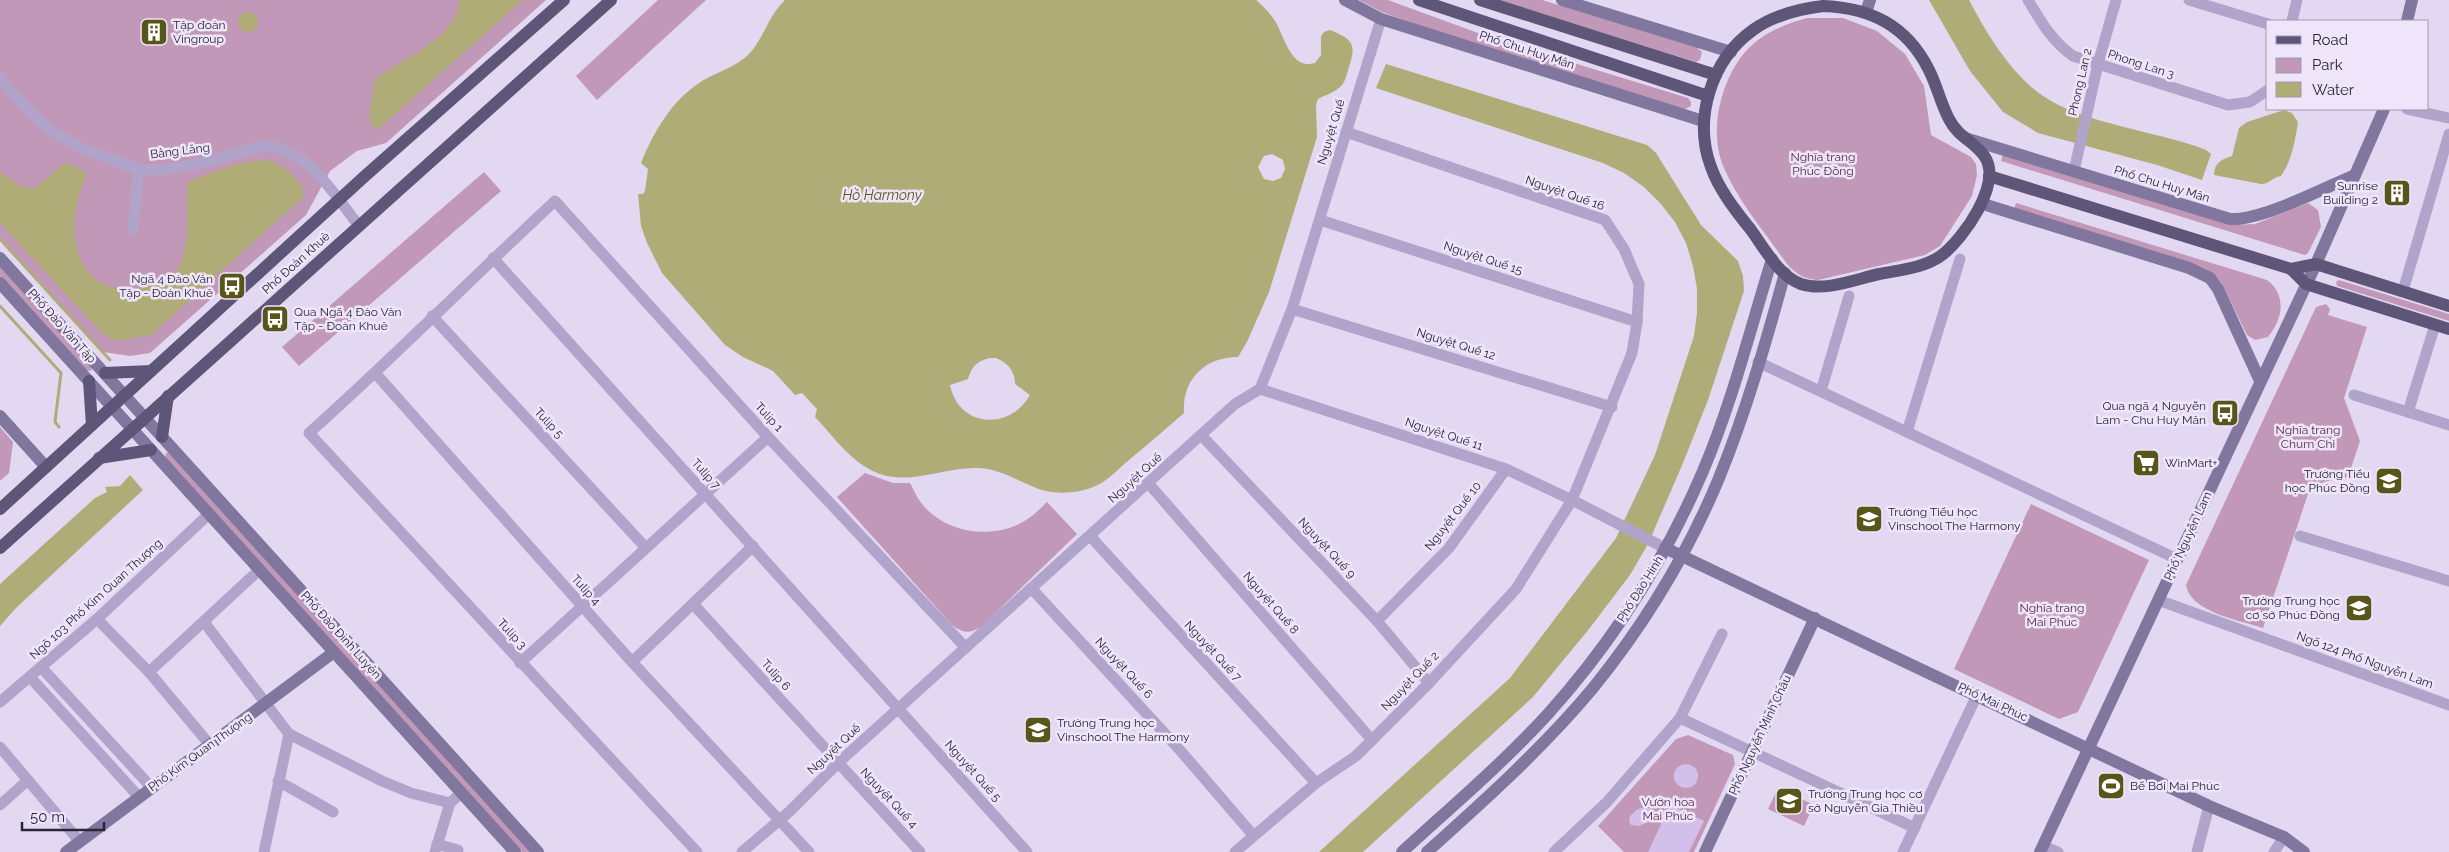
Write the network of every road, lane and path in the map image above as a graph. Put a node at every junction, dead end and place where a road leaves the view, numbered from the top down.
1 (564, 0) edge
2 (611, 0) edge
3 (1345, 0) edge
4 (1419, 0) edge
5 (1480, 0) edge
6 (1562, 0) edge
7 (2028, 0) edge
8 (2116, 0) edge
9 (2189, 0) edge
10 (2298, 0) edge
11 (2412, 0) edge
12 (2207, 3) edge
13 (1851, 4) edge
14 (1868, 6) edge
15 (1381, 19) junction
16 (2292, 20) edge
17 (2407, 20) edge
18 (2266, 23) edge
19 (1731, 52) junction
20 (2098, 64) junction
21 (1716, 76) junction
22 (0, 78) edge
23 (2266, 91) edge
24 (1708, 96) junction
25 (2384, 110) edge
26 (2412, 110) edge
27 (2449, 118) edge
28 (1703, 120) junction
29 (1346, 132) junction
30 (2449, 134) edge
31 (1959, 136) junction
32 (139, 169) junction
33 (2074, 171) junction
34 (2354, 175) junction
35 (1989, 176) junction
36 (339, 200) junction
37 (1983, 204) junction
38 (1320, 220) junction
39 (359, 226) junction
40 (133, 229) dead end
41 (0, 258) edge
42 (493, 258) junction
43 (1772, 259) junction
44 (1960, 259) dead end
45 (2316, 264) junction
46 (2291, 269) junction
47 (1785, 274) junction
48 (0, 283) edge
49 (2306, 284) junction
50 (2402, 291) junction
51 (1850, 296) dead end
52 (2449, 306) edge
53 (1292, 309) junction
54 (432, 316) junction
55 (1637, 322) junction
56 (2435, 325) junction
57 (2449, 329) edge
58 (1758, 362) junction
59 (151, 371) junction
60 (105, 373) junction
61 (376, 374) junction
62 (88, 381) junction
63 (2260, 381) junction
64 (1260, 389) junction
65 (1821, 391) junction
66 (125, 395) junction
67 (2354, 395) dead end
68 (168, 396) junction
69 (112, 407) junction
70 (1612, 407) junction
71 (2408, 412) junction
72 (0, 416) edge
73 (145, 417) junction
74 (92, 425) junction
75 (2449, 425) edge
76 (132, 429) junction
77 (1907, 432) junction
78 (1202, 436) junction
79 (162, 437) junction
80 (768, 437) junction
81 (151, 450) junction
82 (99, 458) junction
83 (46, 467) junction
84 (1506, 469) junction
85 (1149, 484) junction
86 (705, 494) junction
87 (1572, 500) junction
88 (0, 509) edge
89 (209, 514) junction
90 (1090, 536) junction
91 (2300, 536) dead end
92 (753, 546) junction
93 (1660, 546) junction
94 (0, 548) edge
95 (646, 548) junction
96 (1681, 555) junction
97 (2177, 559) junction
98 (259, 570) junction
99 (2449, 581) edge
100 (1032, 589) junction
101 (2158, 600) junction
102 (694, 604) junction
103 (582, 606) junction
104 (1815, 618) junction
105 (97, 620) junction
106 (1377, 621) junction
107 (204, 622) junction
108 (1722, 634) dead end
109 (966, 648) junction
110 (334, 652) junction
111 (632, 662) junction
112 (520, 663) junction
113 (42, 666) junction
114 (149, 672) junction
115 (30, 676) junction
116 (1429, 683) junction
117 (1977, 695) junction
118 (0, 702) edge
119 (267, 704) junction
120 (2449, 705) edge
121 (899, 709) junction
122 (1680, 718) junction
123 (290, 734) junction
124 (1372, 740) junction
125 (210, 745) junction
126 (0, 747) edge
127 (2089, 748) junction
128 (1752, 752) junction
129 (838, 763) junction
130 (28, 780) junction
131 (278, 781) junction
132 (1316, 783) junction
133 (152, 788) junction
134 (461, 793) junction
135 (139, 797) junction
136 (450, 804) junction
137 (0, 806) edge
138 (2209, 806) junction
139 (333, 812) dead end
140 (780, 820) junction
141 (1914, 828) junction
142 (1253, 835) junction
143 (2284, 838) junction
144 (80, 842) junction
145 (436, 848) edge
146 (2042, 849) edge
147 (458, 850) dead end
148 (66, 852) edge
149 (264, 852) edge
150 (515, 852) edge
151 (538, 852) edge
152 (697, 852) edge
153 (742, 852) edge
154 (809, 852) edge
155 (920, 852) edge
156 (1027, 852) edge
157 (1235, 852) edge
158 (1402, 852) edge
159 (1427, 852) edge
160 (1554, 852) edge
161 (1705, 852) edge
162 (1903, 852) edge
163 (2058, 852) edge
164 (2197, 852) edge
165 (2274, 852) edge
166 (2304, 852) edge

1 - 36 main road, Phố Đoàn Khuê
2 - 39 main road, Phố Đoàn Khuê
3 - 15 street, Phố Chu Huy Mân
4 - 24 main road, Phố Chu Huy Mân
5 - 21 main road
6 - 19 street
7 - 20 street, Phong Lan 3
8 - 20 street, Phong Lan 2
9 - 12 street
10 - 16 street
11 - 17 street
12 - 18 street
13 - 14 main road
13 - 19 main road
14 - 31 main road
15 - 28 street, Phố Chu Huy Mân
15 - 29 street, Nguyệt Quế
19 - 21 main road
20 - 23 street, Phong Lan 3
20 - 33 street, Phong Lan 2
21 - 24 main road
22 - 32 street, Bằng Lăng
24 - 28 main road
25 - 34 street, Phố Nguyễn Lam
26 - 27 street
28 - 43 main road
29 - 38 street, Nguyệt Quế
29 - 55 street, Nguyệt Quế 16
30 - 50 street
31 - 33 street, Phố Chu Huy Mân
31 - 35 main road
32 - 36 street, Bằng Lăng
32 - 40 street
33 - 34 street, Phố Chu Huy Mân
34 - 45 street, Phố Nguyễn Lam
35 - 37 main road
35 - 46 main road
36 - 39 street, Bằng Lăng
36 - 59 main road, Phố Đoàn Khuê
37 - 47 main road
37 - 63 street
38 - 53 street, Nguyệt Quế
38 - 55 street, Nguyệt Quế 15
39 - 68 main road, Phố Đoàn Khuê
41 - 60 street, Phố Đào Văn Tập
42 - 54 street
42 - 80 street, Tulip 1
42 - 86 street, Tulip 7
43 - 47 main road
43 - 93 street, Phố Đào Hinh
44 - 77 street
45 - 46 main road
45 - 49 street, Phố Nguyễn Lam
45 - 50 main road
46 - 49 main road
47 - 58 street, Phố Đào Hinh
48 - 62 street, Phố Đào Văn Tập
49 - 56 main road
49 - 63 street, Phố Nguyễn Lam
50 - 52 main road
51 - 65 street
53 - 64 street, Nguyệt Quế
53 - 70 street, Nguyệt Quế 12
54 - 61 street
54 - 95 street, Tulip 5
55 - 70 street, Nguyệt Quế 16
56 - 57 main road
56 - 71 street
58 - 65 street
58 - 96 street, Phố Đào Hinh
59 - 60 main road
59 - 66 main road, Phố Đoàn Khuê
60 - 66 street, Phố Đào Văn Tập
61 - 103 street, Tulip 4
61 - 112 street, Tulip 3
62 - 69 street, Phố Đào Văn Tập
62 - 74 main road
63 - 97 street, Phố Nguyễn Lam
64 - 78 street, Nguyệt Quế
64 - 84 street, Nguyệt Quế 11
65 - 77 street
66 - 69 main road, Phố Đoàn Khuê
66 - 73 street, Phố Đào Văn Tập
67 - 71 street
68 - 73 main road, Phố Đoàn Khuê
68 - 79 main road
69 - 74 main road, Phố Đoàn Khuê
69 - 76 street, Phố Đào Văn Tập
70 - 87 street, Nguyệt Quế 16
71 - 75 street
72 - 83 street
73 - 76 main road, Phố Đoàn Khuê
73 - 79 street, Phố Đào Đình Luyện
74 - 83 main road, Phố Đoàn Khuê
76 - 81 street, Phố Đào Đình Luyện
76 - 82 main road, Phố Đoàn Khuê
77 - 97 street
78 - 85 street, Nguyệt Quế
78 - 106 street, Nguyệt Quế 9
79 - 151 street, Phố Đào Đình Luyện
80 - 86 street
80 - 109 street, Tulip 1
81 - 82 main road
81 - 89 street, Phố Đào Đình Luyện
82 - 94 main road, Phố Đoàn Khuê
83 - 88 main road, Phố Đoàn Khuê
84 - 87 street, Nguyệt Quế 11
84 - 106 street, Nguyệt Quế 10
85 - 90 street, Nguyệt Quế
85 - 124 street, Nguyệt Quế 8
86 - 92 street, Tulip 7
86 - 95 street
87 - 93 street, Nguyệt Quế 11
87 - 116 street, Nguyệt Quế 2
89 - 98 street, Phố Đào Đình Luyện
89 - 105 street, Ngõ 103 Phố Kim Quan Thượng
90 - 100 street, Nguyệt Quế
90 - 132 street, Nguyệt Quế 7
91 - 99 street
92 - 102 street
92 - 121 street, Tulip 7
93 - 96 street, Phố Mai Phúc
93 - 158 street, Phố Đào Hinh
95 - 103 street
96 - 104 street, Phố Mai Phúc
96 - 159 street, Phố Đào Hinh
97 - 101 street, Phố Nguyễn Lam
98 - 107 street
98 - 110 street, Phố Đào Đình Luyện
100 - 109 street, Nguyệt Quế
100 - 142 street, Nguyệt Quế 6
101 - 120 street, Ngõ 124 Phố Nguyễn Lam
101 - 127 street, Phố Nguyễn Lam
102 - 111 street
102 - 129 street, Tulip 6
103 - 111 street, Tulip 4
103 - 112 street
104 - 117 street, Phố Mai Phúc
104 - 128 street, Phố Nguyễn Minh Châu
105 - 113 street, Ngõ 103 Phố Kim Quan Thượng
105 - 114 street
106 - 116 street, Nguyệt Quế 9
107 - 114 street
107 - 119 street
108 - 122 street
109 - 121 street, Nguyệt Quế
110 - 119 street, Phố Kim Quan Thượng
110 - 134 street, Phố Đào Đình Luyện
111 - 140 street, Tulip 4
112 - 152 street, Tulip 3
113 - 115 street, Ngõ 103 Phố Kim Quan Thượng
113 - 133 street
114 - 125 street
115 - 118 street, Ngõ 103 Phố Kim Quan Thượng
115 - 135 street
116 - 124 street, Nguyệt Quế 2
117 - 127 street, Phố Mai Phúc
117 - 141 street
119 - 123 street
119 - 125 street, Phố Kim Quan Thượng
121 - 129 street, Nguyệt Quế
121 - 156 street, Nguyệt Quế 5
122 - 128 street
122 - 160 street
123 - 131 street
123 - 136 street
124 - 132 street, Nguyệt Quế 2
125 - 133 street, Phố Kim Quan Thượng
126 - 130 street
127 - 138 street, Phố Mai Phúc
127 - 146 street, Phố Nguyễn Lam
128 - 141 street
128 - 161 street, Phố Nguyễn Minh Châu
129 - 140 street, Nguyệt Quế
129 - 155 street, Nguyệt Quế 4
130 - 137 street
130 - 144 street
131 - 139 street
131 - 149 street
132 - 142 street, Nguyệt Quế 2
133 - 135 street, Phố Kim Quan Thượng
134 - 136 street
134 - 150 street, Phố Đào Đình Luyện
135 - 144 street, Phố Kim Quan Thượng
136 - 145 street
138 - 143 street, Phố Mai Phúc
138 - 164 street
140 - 153 street, Nguyệt Quế
140 - 154 street, Tulip 4
141 - 162 street
142 - 157 street, Nguyệt Quế 2
143 - 165 street
143 - 166 street, Phố Mai Phúc
144 - 148 street, Phố Kim Quan Thượng
145 - 147 street
146 - 163 street

